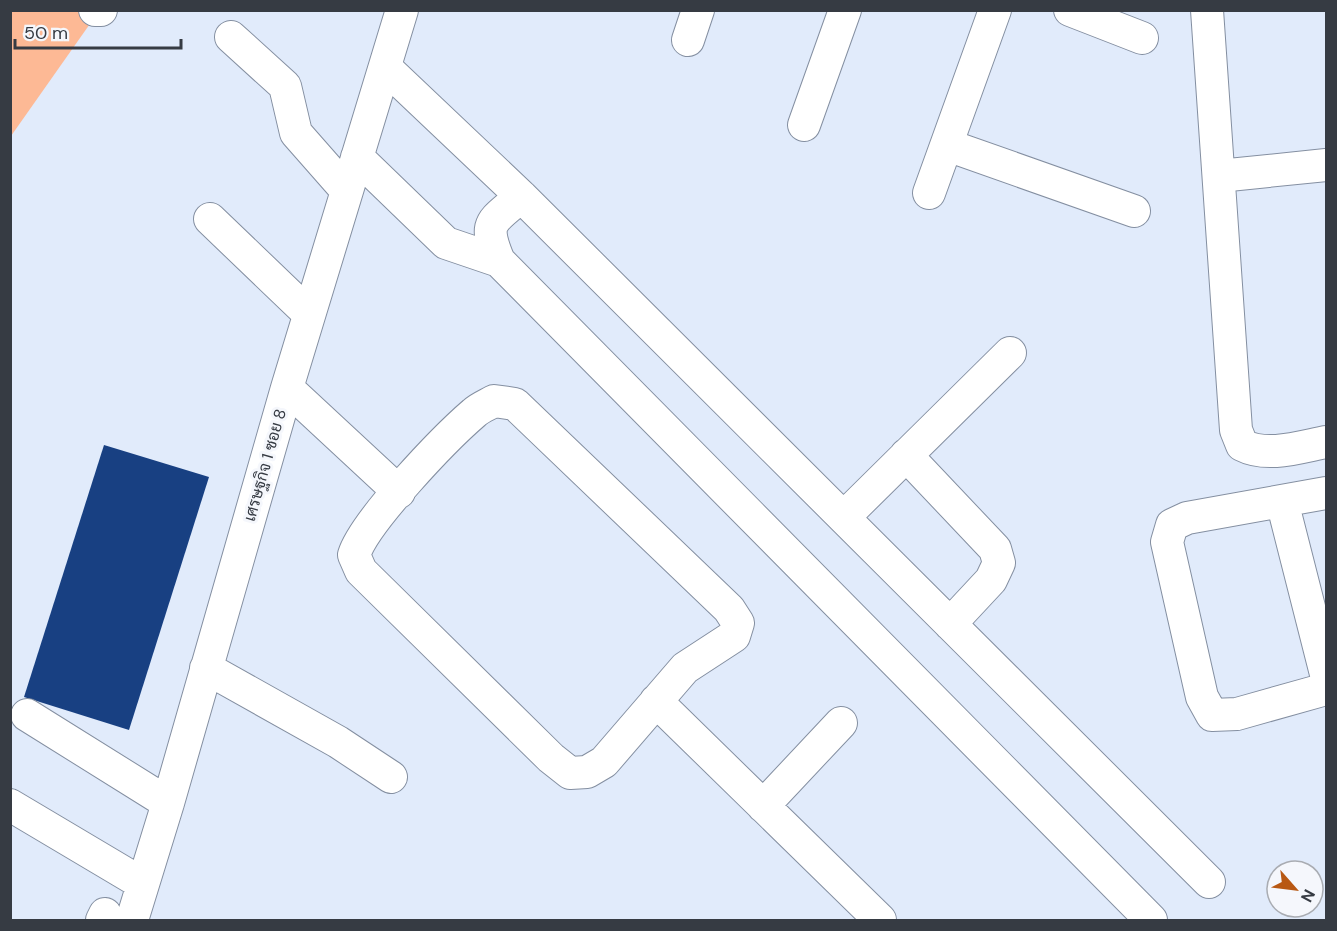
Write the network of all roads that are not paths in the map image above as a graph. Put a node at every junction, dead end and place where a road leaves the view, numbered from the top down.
1 (95, 10) edge
2 (101, 10) edge
3 (402, 10) edge
4 (698, 10) edge
5 (845, 10) edge
6 (995, 10) edge
7 (1070, 10) edge
8 (1207, 10) edge
9 (231, 37) dead end
10 (1142, 38) dead end
11 (688, 40) dead end
12 (386, 68) junction
13 (804, 125) dead end
14 (947, 145) junction
15 (357, 157) junction
16 (1326, 165) edge
17 (1219, 176) junction
18 (346, 191) junction
19 (929, 193) dead end
20 (521, 196) junction
21 (1134, 212) dead end
22 (210, 219) dead end
23 (499, 261) junction
24 (309, 314) junction
25 (1010, 353) dead end
26 (287, 387) junction
27 (1326, 442) edge
28 (906, 455) junction
29 (399, 492) junction
30 (1326, 493) edge
31 (1282, 501) junction
32 (844, 517) junction
33 (950, 624) junction
34 (206, 668) junction
35 (1326, 674) edge
36 (1326, 689) edge
37 (656, 701) junction
38 (27, 716) dead end
39 (841, 723) dead end
40 (391, 777) dead end
41 (168, 804) junction
42 (10, 805) edge
43 (763, 806) junction
44 (1209, 882) dead end
45 (143, 884) junction
46 (113, 918) edge
47 (880, 921) edge
48 (1150, 921) edge

1 - 2 street
3 - 12 street, เศรษฐกิจ 1 ซอย 8
4 - 11 street
5 - 13 street
6 - 14 street
7 - 10 street
8 - 17 street
9 - 18 street
12 - 15 street, เศรษฐกิจ 1 ซอย 8
12 - 20 street
14 - 19 street
14 - 21 street
15 - 18 street, เศรษฐกิจ 1 ซอย 8
15 - 23 street
16 - 17 street
17 - 27 street
18 - 24 street, เศรษฐกิจ 1 ซอย 8
20 - 23 street
20 - 32 street
22 - 24 street
23 - 48 street
24 - 26 street, เศรษฐกิจ 1 ซอย 8
25 - 28 street
26 - 29 street
26 - 34 street, เศรษฐกิจ 1 ซอย 8
28 - 32 street
28 - 33 street
29 - 37 street
29 - 37 street
30 - 31 street
31 - 35 street
31 - 36 street
32 - 33 street
33 - 44 street
34 - 40 street
34 - 41 street, เศรษฐกิจ 1 ซอย 8
37 - 43 street
38 - 41 street
39 - 43 street
41 - 45 street, เศรษฐกิจ 1 ซอย 8
42 - 45 street
43 - 47 street
45 - 46 street, เศรษฐกิจ 1 ซอย 8

